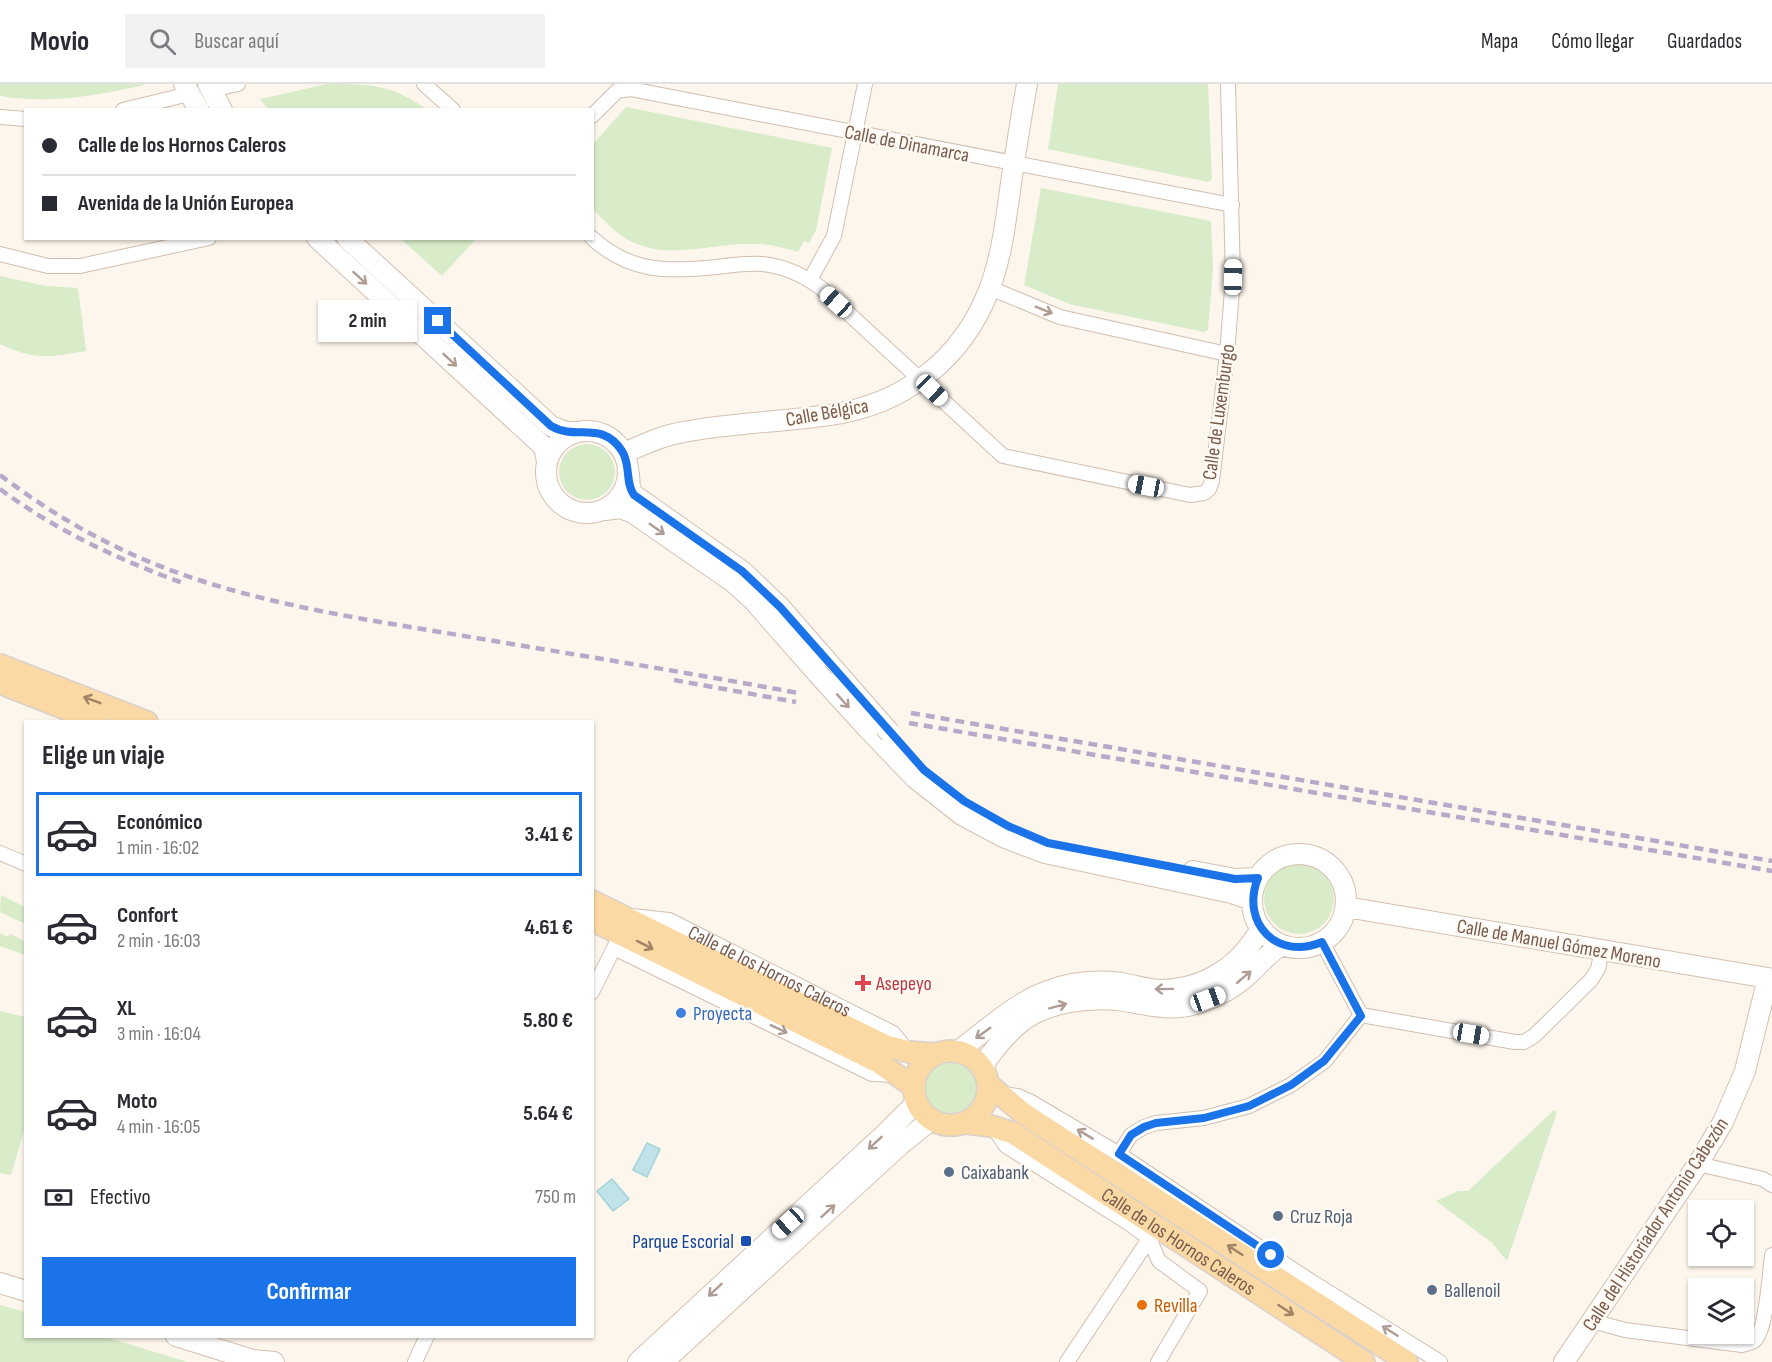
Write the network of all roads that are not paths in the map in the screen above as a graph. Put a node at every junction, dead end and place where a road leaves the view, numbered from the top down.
1 (238, 84) edge
2 (424, 84) edge
3 (865, 84) edge
4 (1027, 84) edge
5 (1228, 84) edge
6 (209, 87) edge
7 (191, 96) edge
8 (133, 108) edge
9 (221, 108) edge
10 (451, 108) edge
11 (594, 114) edge
12 (0, 117) edge
13 (24, 119) edge
14 (855, 133) junction
15 (1014, 163) junction
16 (1232, 205) junction
17 (200, 240) edge
18 (319, 240) edge
19 (349, 240) edge
20 (594, 240) edge
21 (0, 254) edge
22 (810, 280) junction
23 (990, 288) junction
24 (1227, 354) junction
25 (921, 380) junction
26 (576, 432) junction
27 (624, 453) junction
28 (547, 461) junction
29 (629, 474) junction
30 (604, 510) junction
31 (0, 665) edge
32 (0, 683) edge
33 (94, 720) edge
34 (142, 720) edge
35 (0, 853) edge
36 (24, 863) edge
37 (1258, 878) junction
38 (1252, 900) junction
39 (594, 903) edge
40 (1346, 907) junction
41 (594, 921) edge
42 (1261, 928) junction
43 (618, 932) junction
44 (1322, 942) junction
45 (1282, 945) junction
46 (1602, 950) junction
47 (1770, 978) edge
48 (594, 987) edge
49 (1361, 1016) junction
50 (957, 1052) junction
51 (936, 1054) junction
52 (990, 1082) junction
53 (915, 1095) junction
54 (931, 1120) junction
55 (966, 1123) junction
56 (1119, 1154) junction
57 (1698, 1164) junction
58 (1772, 1185) edge
59 (1153, 1232) junction
60 (1772, 1256) edge
61 (0, 1283) edge
62 (24, 1290) edge
63 (1592, 1321) junction
64 (182, 1338) edge
65 (426, 1338) edge
66 (274, 1362) edge
67 (415, 1362) edge
68 (638, 1362) edge
69 (663, 1362) edge
70 (1067, 1362) edge
71 (1158, 1362) edge
72 (1364, 1362) edge
73 (1407, 1362) edge
74 (1440, 1362) edge
75 (1564, 1362) edge

1 - 6 street
2 - 10 street
3 - 14 street
4 - 15 main road, Calle Bélgica
5 - 16 street, Calle de Luxemburgo
6 - 9 main road
7 - 8 street
11 - 14 street, Calle de Dinamarca
12 - 13 street
14 - 15 street, Calle de Dinamarca
14 - 22 street
15 - 16 street, Calle de Dinamarca
15 - 23 main road, Calle Bélgica
16 - 24 street, Calle de Luxemburgo
17 - 21 street
18 -> 28 main road
19 - 26 main road
20 - 22 street
22 - 25 street
23 -> 24 street
23 - 25 main road, Calle Bélgica
24 - 25 street, Calle de Luxemburgo
25 - 27 main road, Calle Bélgica
26 - 27 main road
26 - 28 main road
27 - 29 main road
28 - 30 main road
29 - 30 main road
29 - 37 main road, bridge
30 -> 38 main road, bridge
34 -> 31 main road
32 - 33 main road
35 - 36 street
37 - 38 main road
37 - 40 main road
38 - 42 main road
39 - 43 main road, Calle de los Hornos Caleros
40 - 44 main road
40 - 46 main road, Calle de Manuel Gómez Moreno
41 - 43 main road, Calle de los Hornos Caleros
42 - 45 main road
42 -> 50 main road
43 - 48 street
43 - 51 main road, Calle de los Hornos Caleros
43 -> 53 main road, Calle de los Hornos Caleros
44 - 45 main road
44 - 49 street
52 -> 45 main road
46 - 47 main road, Calle de Manuel Gómez Moreno
46 - 49 street
47 - 57 main road, Calle del Historiador Antonio Cabezón
49 - 56 street
50 - 51 main road
50 - 52 main road
51 - 53 main road
52 - 55 main road
56 -> 52 street, Calle de los Hornos Caleros
73 -> 52 main road, Calle de los Hornos Caleros
53 - 54 main road
53 -> 68 main road
54 - 55 main road
69 -> 54 main road
55 - 59 main road, Calle de los Hornos Caleros
74 -> 56 street, Calle de los Hornos Caleros
57 - 58 street
57 - 63 main road, Calle del Historiador Antonio Cabezón
59 - 70 street
59 - 71 street, Calle de los Hornos Caleros
59 -> 72 main road, Calle de los Hornos Caleros
60 - 63 street
61 - 62 main road
63 - 75 main road, Calle del Historiador Antonio Cabezón
64 - 66 main road
65 - 67 street

